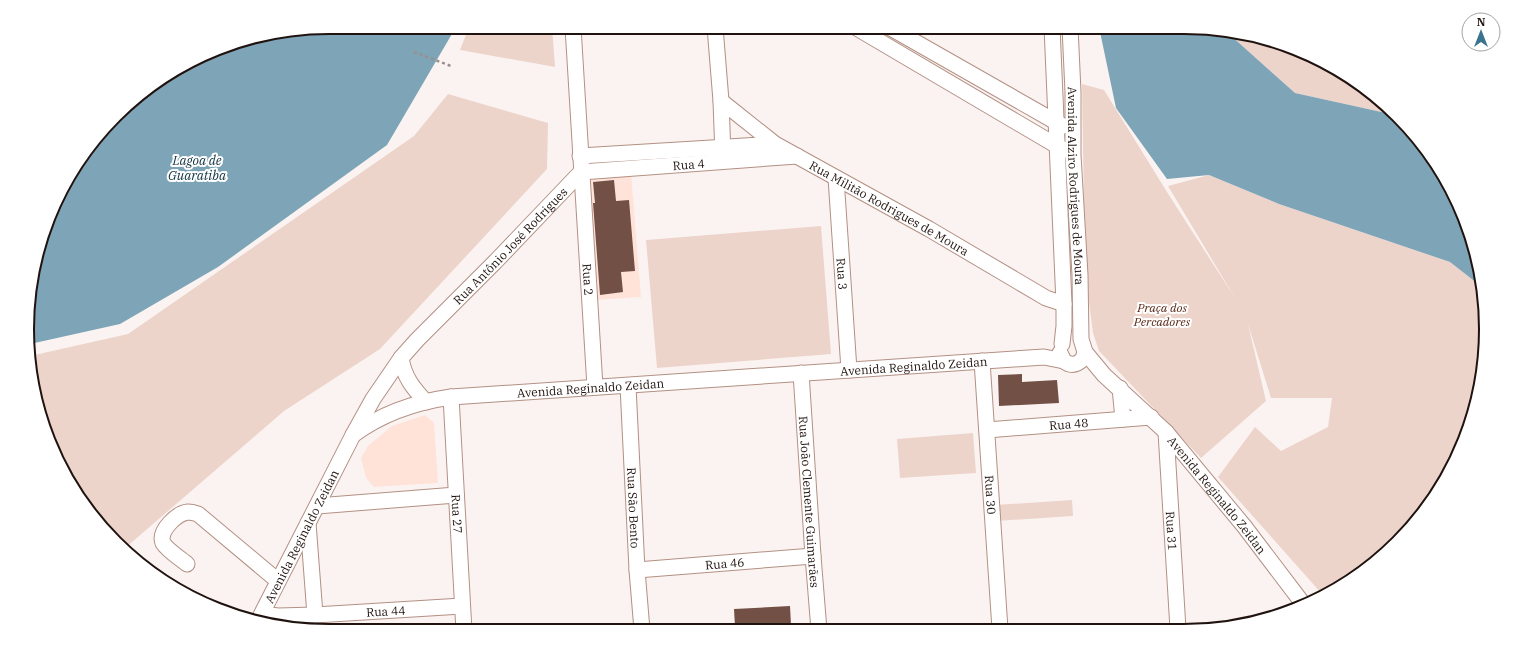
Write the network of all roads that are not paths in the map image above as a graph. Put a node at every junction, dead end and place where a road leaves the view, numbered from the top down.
1 (573, 34) edge
2 (716, 34) edge
3 (867, 34) edge
4 (912, 34) edge
5 (1052, 34) edge
6 (1070, 34) edge
7 (1055, 88) junction
8 (1072, 92) junction
9 (721, 101) junction
10 (1056, 123) junction
11 (1073, 130) junction
12 (775, 144) junction
13 (722, 146) junction
14 (1058, 146) junction
15 (1073, 155) junction
16 (580, 156) junction
17 (797, 156) junction
18 (723, 162) junction
19 (580, 172) junction
20 (836, 178) junction
21 (1080, 291) junction
22 (1064, 298) junction
23 (1084, 348) junction
24 (1065, 354) junction
25 (401, 358) junction
26 (982, 361) junction
27 (849, 370) junction
28 (801, 374) junction
29 (1104, 375) junction
30 (628, 386) junction
31 (595, 387) junction
32 (1120, 388) junction
33 (451, 397) junction
34 (426, 402) junction
35 (1151, 417) junction
36 (1123, 419) junction
37 (987, 430) junction
38 (1166, 432) junction
39 (353, 435) junction
40 (456, 495) junction
41 (317, 506) junction
42 (308, 522) junction
43 (812, 556) junction
44 (187, 564) dead end
45 (637, 570) junction
46 (278, 581) junction
47 (1300, 600) edge
48 (462, 606) junction
49 (315, 615) junction
50 (261, 616) edge
51 (265, 617) edge
52 (463, 624) edge
53 (642, 624) edge
54 (818, 624) edge
55 (1000, 624) edge
56 (1178, 624) edge

1 - 16 street
2 - 9 street
3 - 14 street
4 - 10 street
5 - 7 street, Avenida Alziro Rodrigues de Moura
6 - 8 street, Avenida Alziro Rodrigues de Moura
7 - 8 street
7 - 10 street, Avenida Alziro Rodrigues de Moura
8 - 11 street, Avenida Alziro Rodrigues de Moura
9 - 12 street, Rua Militão Rodrigues de Moura
9 - 13 street
10 - 11 street
10 - 14 street, Avenida Alziro Rodrigues de Moura
11 - 15 street, Avenida Alziro Rodrigues de Moura
12 - 13 street, Rua 4
12 - 17 street, Rua Militão Rodrigues de Moura
13 - 16 street, Rua 4
13 - 18 street
14 - 15 street
14 - 22 street, Avenida Alziro Rodrigues de Moura
15 - 21 street, Avenida Alziro Rodrigues de Moura
16 - 19 street
17 - 18 street, Rua 4
17 - 20 street, Rua Militão Rodrigues de Moura
18 - 19 street, Rua 4
19 - 25 street, Rua Antônio José Rodrigues
19 - 31 street, Rua 2
20 - 22 street, Rua Militão Rodrigues de Moura
20 - 27 street, Rua 3
21 - 22 street, Rua Militão Rodrigues de Moura
21 - 23 street, Avenida Alziro Rodrigues de Moura
22 - 24 street, Avenida Alziro Rodrigues de Moura
23 - 24 street, Avenida Reginaldo Zeidan
23 - 24 street, Avenida Reginaldo Zeidan
23 - 29 street, Avenida Reginaldo Zeidan
24 - 26 street, Avenida Reginaldo Zeidan
24 - 29 street, Avenida Reginaldo Zeidan
25 - 34 street
25 - 39 street, Rua Antônio José Rodrigues
26 - 27 street, Avenida Reginaldo Zeidan
26 - 37 street, Rua 30
27 - 28 street, Avenida Reginaldo Zeidan
28 - 30 street, Avenida Reginaldo Zeidan
28 - 43 street, Rua João Clemente Guimarães
29 - 32 street, Avenida Reginaldo Zeidan
30 - 31 street, Avenida Reginaldo Zeidan
30 - 45 street, Rua São Bento
31 - 33 street, Avenida Reginaldo Zeidan
32 - 35 street, Avenida Reginaldo Zeidan
32 - 36 street
33 - 34 street, Avenida Reginaldo Zeidan
33 - 40 street, Rua 27
34 - 39 street, Avenida Reginaldo Zeidan
35 - 36 street, Rua 48
35 - 38 street, Avenida Reginaldo Zeidan
36 - 37 street, Rua 48
37 - 55 street, Rua 30
38 - 47 street, Avenida Reginaldo Zeidan
38 - 56 street, Rua 31
39 - 41 street, Avenida Reginaldo Zeidan
40 - 41 street
40 - 48 street, Rua 27
41 - 42 street, Avenida Reginaldo Zeidan
42 - 46 street, Avenida Reginaldo Zeidan
42 - 49 street
43 - 45 street, Rua 46
43 - 54 street, Rua João Clemente Guimarães
44 - 46 street
45 - 53 street, Rua São Bento
46 - 50 street, Avenida Reginaldo Zeidan
48 - 49 street, Rua 44
48 - 52 street, Rua 27
49 - 51 street, Rua 44

